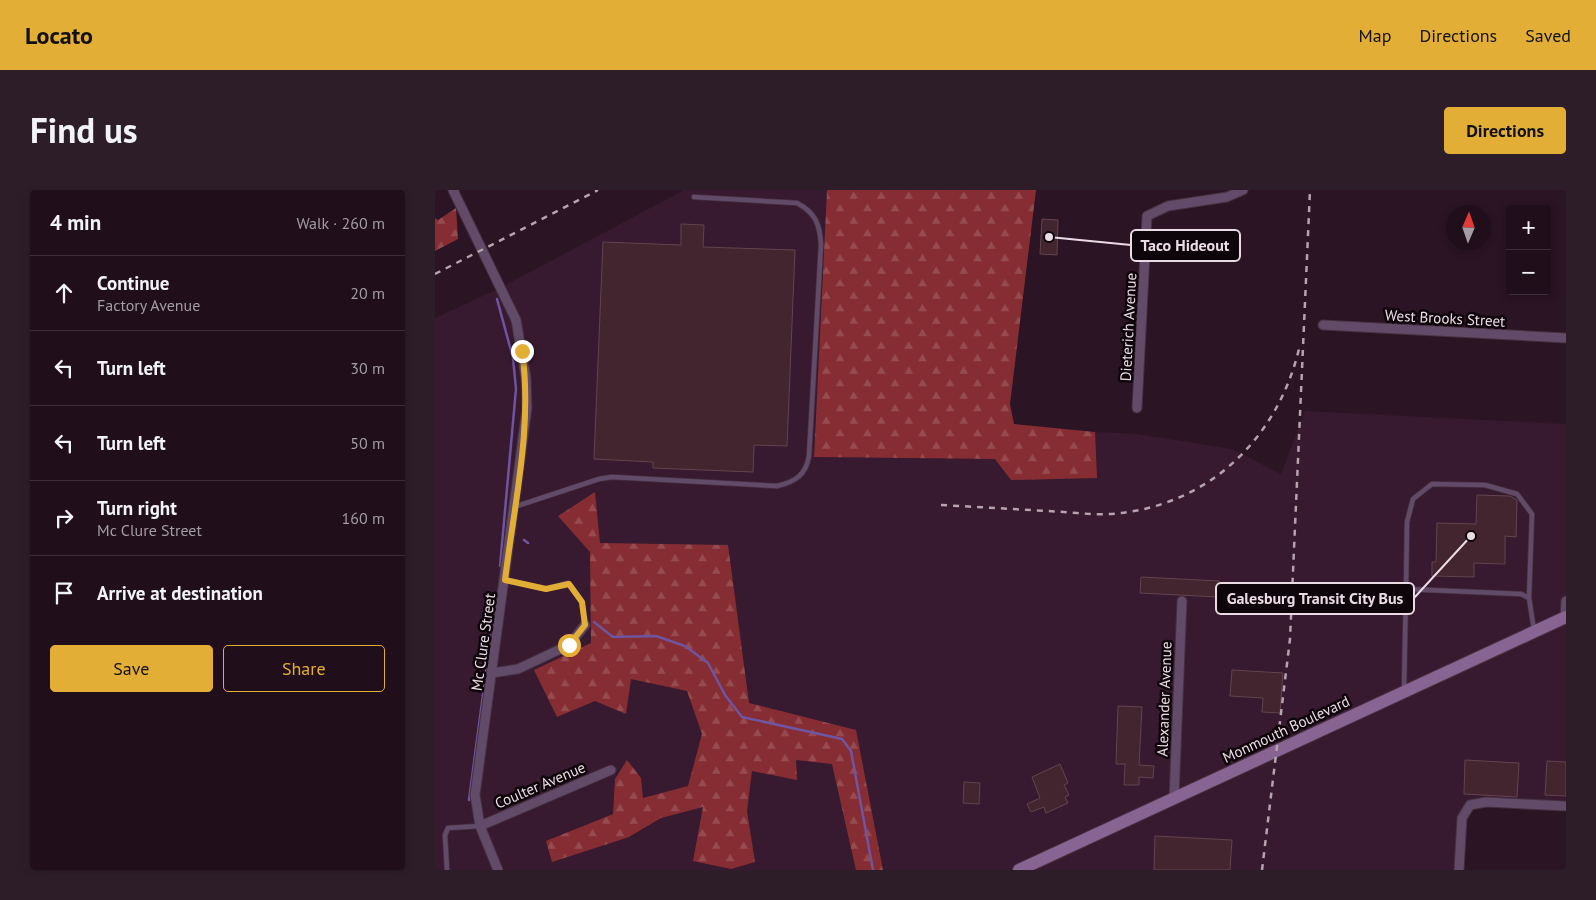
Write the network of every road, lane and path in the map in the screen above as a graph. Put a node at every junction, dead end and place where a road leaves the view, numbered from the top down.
1 (453, 190) edge
2 (1243, 190) edge
3 (694, 197) dead end
4 (1323, 325) dead end
5 (1566, 338) edge
6 (1137, 408) dead end
7 (514, 507) junction
8 (505, 580) junction
9 (1406, 589) junction
10 (1529, 598) junction
11 (1181, 601) dead end
12 (1566, 601) edge
13 (1566, 617) edge
14 (585, 625) joint
15 (1534, 632) junction
16 (492, 673) junction
17 (1404, 692) junction
18 (611, 770) dead end
19 (1173, 798) junction
20 (1566, 806) edge
21 (480, 826) junction
22 (447, 870) edge
23 (498, 870) edge
24 (1019, 870) edge
25 (1459, 870) edge

1 - 7 street, Mc Clure Street
2 - 6 street, Dieterich Avenue
3 - 7 lane
4 - 5 street, West Brooks Street
7 - 8 street, Mc Clure Street
8 - 14 lane
8 - 16 street, Mc Clure Street
9 - 10 lane
9 - 10 lane
9 - 17 lane
10 - 15 lane
11 - 19 street, Alexander Avenue
12 - 13 street
13 - 15 street, Monmouth Boulevard
14 - 16 street
15 - 17 street, Monmouth Boulevard
16 - 21 street, Mc Clure Street
17 - 19 street, Monmouth Boulevard
18 - 21 street, Coulter Avenue
19 - 24 street, Monmouth Boulevard
20 - 25 street
21 - 22 lane
21 - 23 street, Mc Clure Street

